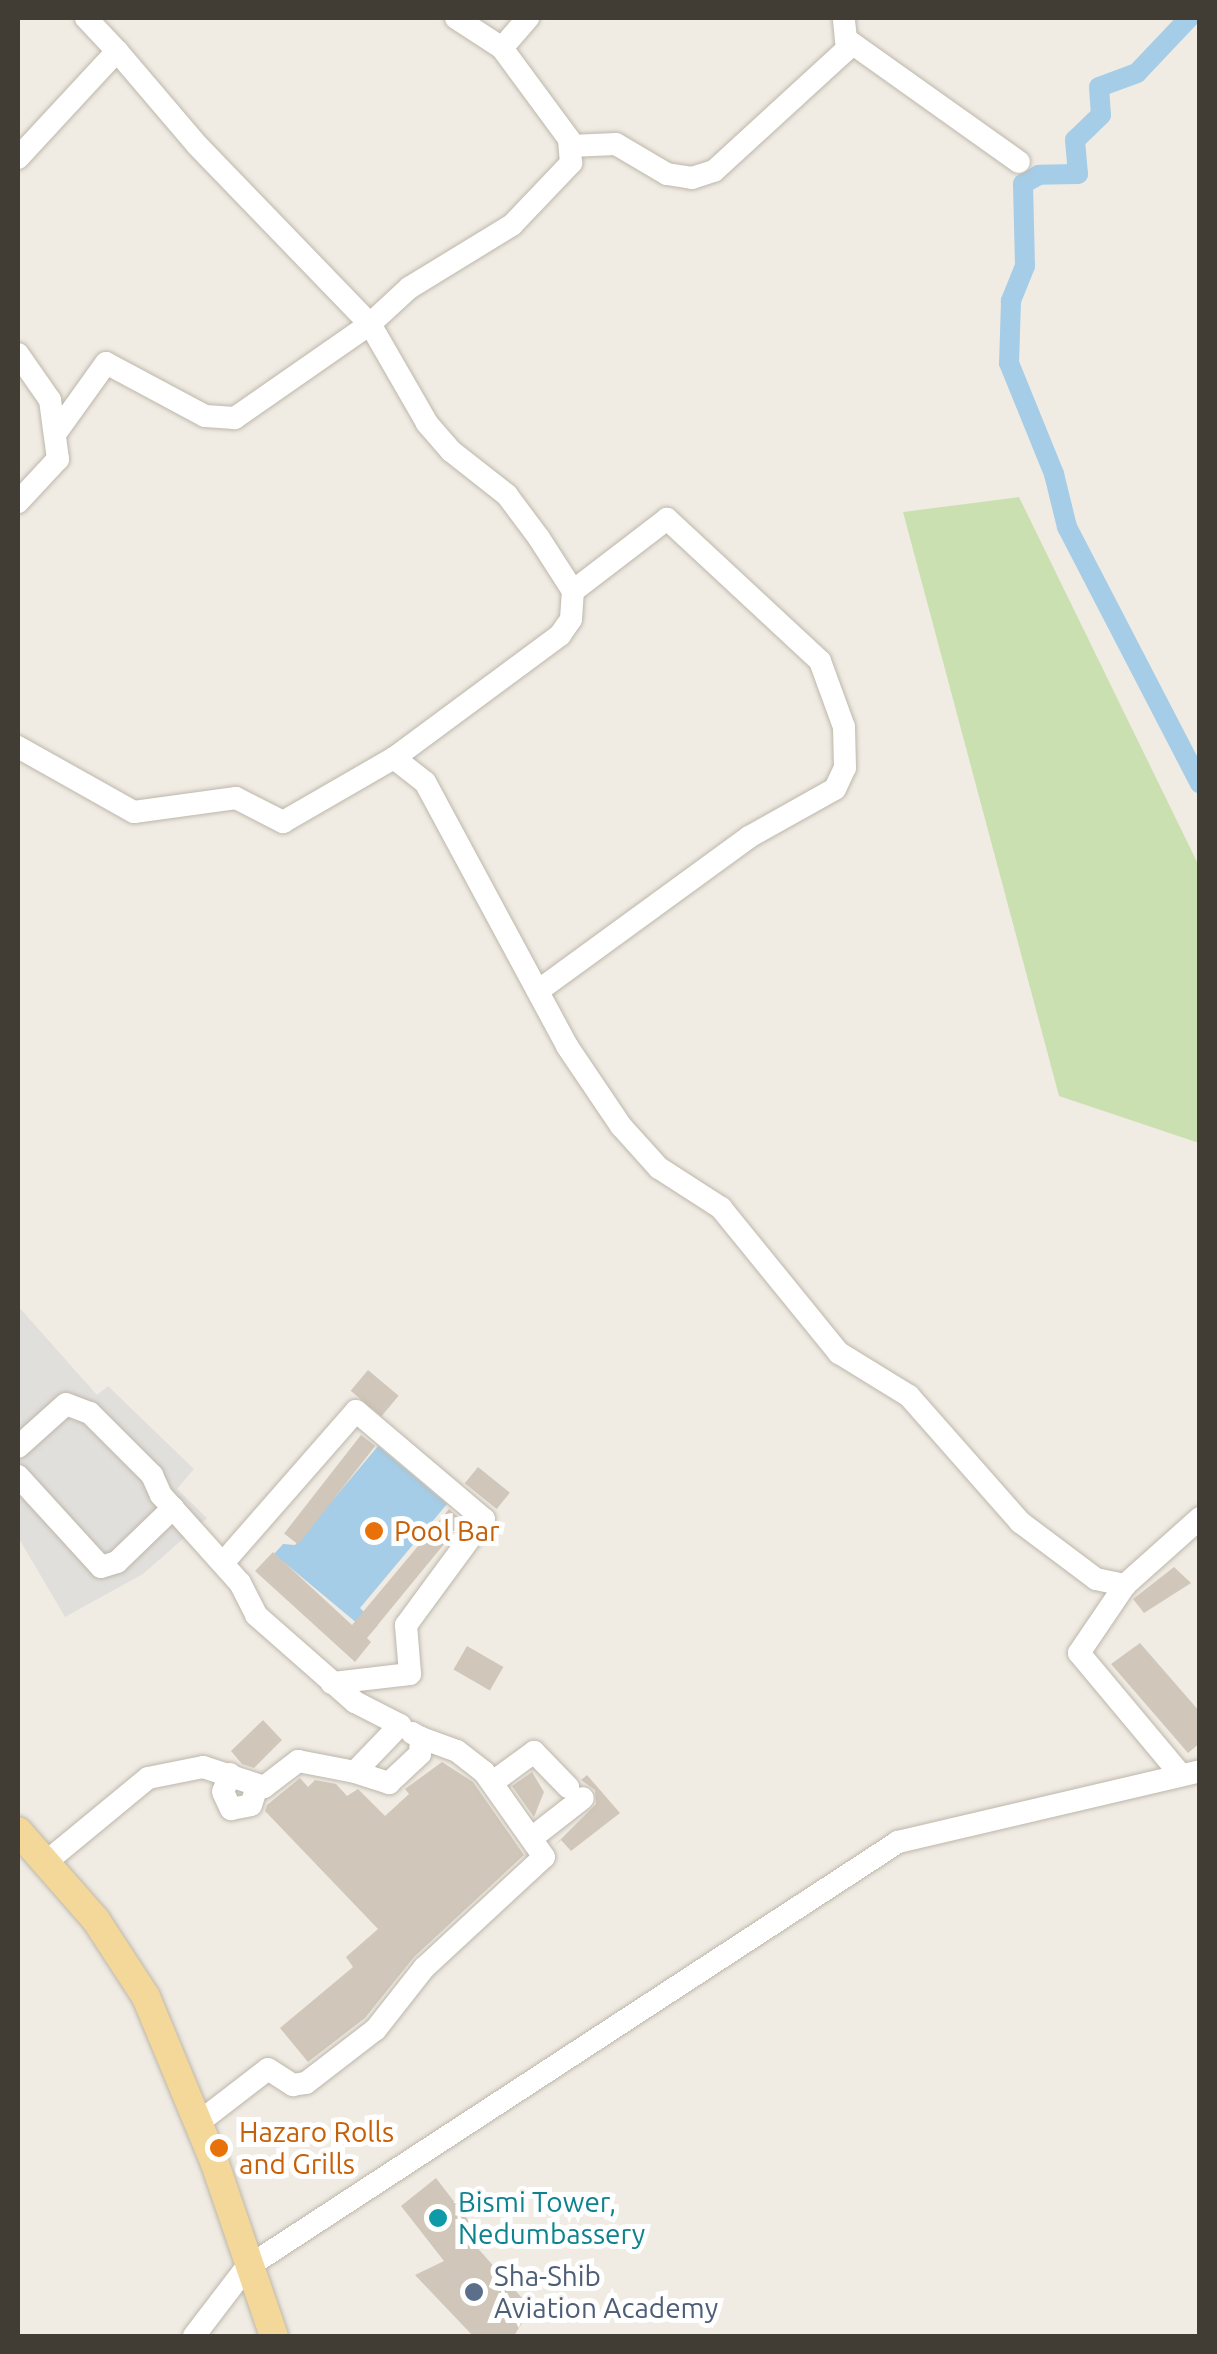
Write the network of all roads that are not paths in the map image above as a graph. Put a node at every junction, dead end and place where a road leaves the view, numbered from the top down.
1 (86, 18) edge
2 (456, 18) edge
3 (528, 18) edge
4 (845, 28) edge
5 (502, 48) junction
6 (118, 51) junction
7 (570, 146) junction
8 (18, 158) edge
9 (1018, 162) dead end
10 (370, 324) junction
11 (18, 354) edge
12 (58, 430) junction
13 (18, 502) edge
14 (574, 591) junction
15 (18, 747) edge
16 (394, 758) junction
17 (538, 990) junction
18 (18, 1446) edge
19 (18, 1476) edge
20 (174, 1508) junction
21 (1200, 1518) edge
22 (223, 1563) junction
23 (1125, 1584) junction
24 (332, 1683) junction
25 (410, 1732) junction
26 (354, 1772) junction
27 (1190, 1773) edge
28 (230, 1774) junction
29 (493, 1782) junction
30 (256, 1788) junction
31 (18, 1831) edge
32 (533, 1837) junction
33 (46, 1862) junction
34 (198, 2122) junction
35 (246, 2268) junction
36 (194, 2336) edge
37 (274, 2336) edge

1 - 6 street
2 - 5 street
3 - 5 street
4 - 7 street
4 - 9 street
5 - 7 street
6 - 8 street
6 - 10 street
7 - 10 street
10 - 12 street
10 - 14 street
11 - 12 street
12 - 13 street
14 - 16 street
14 - 17 street
15 - 16 street
16 - 17 street
17 - 23 street
18 - 20 street
19 - 20 street
20 - 22 street
21 - 23 street
22 - 24 street
22 - 24 street
23 - 27 street
24 - 25 street
25 - 26 street
25 - 26 street
25 - 29 street
26 - 30 street
27 - 35 street
28 - 30 street
28 - 30 street
28 - 33 street
29 - 32 street
29 - 32 street
31 - 33 main road
32 - 34 street
33 - 34 main road
34 - 35 main road
35 - 36 street
35 - 37 main road

